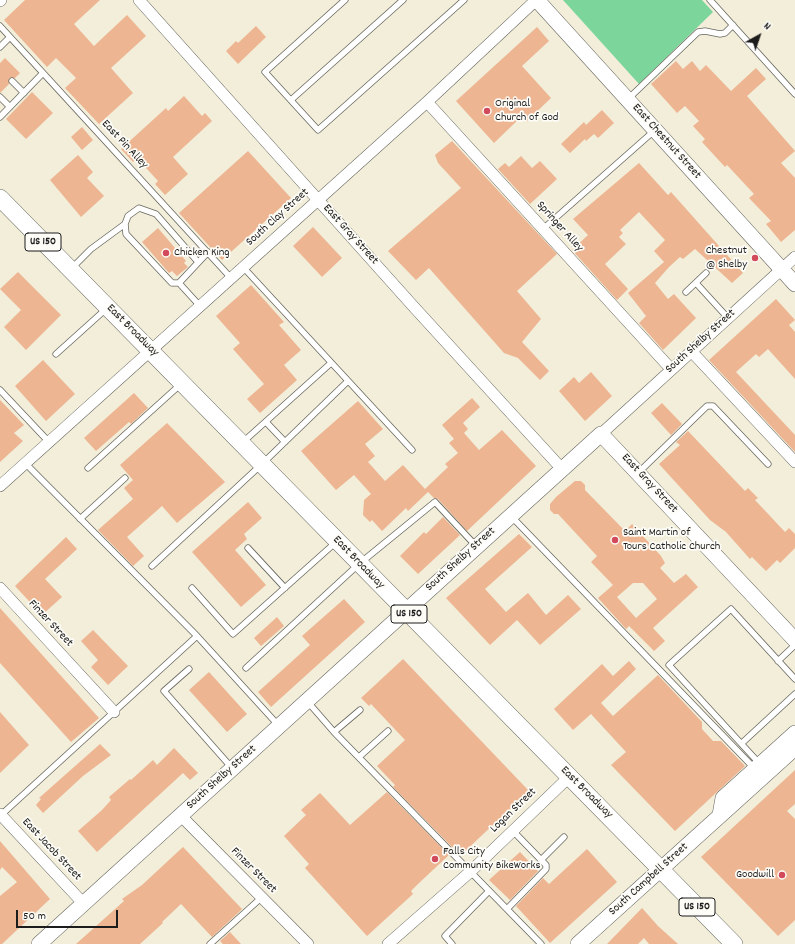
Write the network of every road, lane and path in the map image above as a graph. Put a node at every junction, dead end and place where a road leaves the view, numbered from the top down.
1 (139, 0) edge
2 (345, 0) edge
3 (403, 0) edge
4 (464, 0) edge
5 (537, 0) edge
6 (710, 0) edge
7 (733, 25) junction
8 (0, 26) edge
9 (10, 37) junction
10 (0, 47) edge
11 (43, 74) junction
12 (12, 81) dead end
13 (24, 93) junction
14 (795, 94) edge
15 (0, 97) edge
16 (291, 100) junction
17 (628, 100) junction
18 (427, 102) junction
19 (10, 107) junction
20 (0, 116) edge
21 (655, 130) junction
22 (0, 198) edge
23 (318, 199) junction
24 (125, 224) junction
25 (543, 228) junction
26 (208, 252) junction
27 (795, 258) edge
28 (198, 262) junction
29 (243, 267) junction
30 (782, 269) junction
31 (71, 270) junction
32 (706, 273) dead end
33 (231, 278) junction
34 (179, 283) junction
35 (696, 283) junction
36 (795, 284) edge
37 (686, 292) dead end
38 (200, 306) junction
39 (108, 307) junction
40 (728, 318) junction
41 (151, 350) junction
42 (691, 351) junction
43 (56, 354) dead end
44 (331, 363) junction
45 (671, 369) junction
46 (348, 381) junction
47 (183, 383) junction
48 (0, 390) edge
49 (266, 422) junction
50 (601, 434) junction
51 (49, 442) junction
52 (285, 442) junction
53 (242, 443) junction
54 (412, 450) dead end
55 (795, 462) edge
56 (25, 463) junction
57 (262, 464) junction
58 (768, 464) dead end
59 (88, 468) dead end
60 (562, 469) junction
61 (638, 473) junction
62 (125, 478) dead end
63 (0, 486) edge
64 (510, 516) junction
65 (80, 519) junction
66 (337, 541) junction
67 (476, 546) junction
68 (248, 548) dead end
69 (359, 564) junction
70 (152, 566) dead end
71 (0, 588) edge
72 (192, 588) dead end
73 (285, 588) junction
74 (405, 610) junction
75 (197, 636) junction
76 (794, 637) edge
77 (778, 661) junction
78 (246, 668) dead end
79 (189, 669) dead end
80 (795, 679) edge
81 (795, 694) edge
82 (307, 700) junction
83 (360, 710) dead end
84 (114, 712) junction
85 (279, 726) junction
86 (388, 731) dead end
87 (334, 732) junction
88 (795, 733) edge
89 (742, 743) junction
90 (795, 748) edge
91 (359, 757) junction
92 (233, 768) junction
93 (759, 770) junction
94 (569, 776) junction
95 (0, 815) edge
96 (180, 816) junction
97 (513, 831) junction
98 (564, 837) dead end
99 (541, 860) junction
100 (661, 869) junction
101 (470, 872) junction
102 (489, 891) junction
103 (261, 898) junction
104 (83, 903) junction
105 (507, 909) junction
106 (582, 943) edge
107 (39, 944) edge
108 (210, 944) edge
109 (308, 944) edge
110 (388, 944) edge
111 (452, 944) edge
112 (541, 944) edge
113 (734, 944) edge

1 - 23 street, East Gray Street
2 - 16 lane
3 - 16 lane
4 - 16 lane
5 - 17 main road, East Chestnut Street
5 - 18 street, South Clay Street
6 - 7 lane
7 - 14 lane
7 - 17 lane
8 - 9 lane, East Pin Alley
9 - 10 lane
9 - 11 lane, East Pin Alley
11 - 13 lane
11 - 26 lane, East Pin Alley
12 - 13 lane
13 - 19 lane
15 - 19 lane
17 - 21 main road, East Chestnut Street
18 - 23 street, South Clay Street
18 - 25 street, Springer Alley
19 - 20 lane
21 - 25 lane
21 - 30 main road, East Chestnut Street
22 - 31 main road, East Broadway / US 150
23 - 29 street, South Clay Street
23 - 60 street, East Gray Street
24 - 28 lane
24 - 31 lane
24 - 34 lane
25 - 45 street, Springer Alley
26 - 28 lane
26 - 33 lane, East Pin Alley
27 - 30 street, South Shelby Street
28 - 34 lane
29 - 33 street, South Clay Street
29 - 44 lane
30 - 36 main road, East Chestnut Street
30 - 40 street, South Shelby Street
31 - 39 main road, East Broadway / US 150
32 - 35 lane
33 - 38 street, South Clay Street
34 - 38 lane
35 - 37 lane
35 - 40 lane
38 - 41 street, South Clay Street
39 - 41 main road, East Broadway / US 150
39 - 43 lane
40 - 42 street, South Shelby Street
41 - 47 main road, East Broadway / US 150
41 - 51 street, South Clay Street
42 - 45 street, South Shelby Street
42 - 55 street
44 - 46 lane
44 - 49 lane
45 - 50 street, South Shelby Street
46 - 52 lane
46 - 54 lane
47 - 53 main road, East Broadway / US 150
47 - 59 lane
48 - 51 lane
49 - 52 lane
49 - 53 lane
50 - 60 main road, South Shelby Street
50 - 61 main road, East Gray Street
51 - 56 street, South Clay Street
52 - 57 lane
53 - 57 main road, East Broadway / US 150
56 - 63 street, South Clay Street
56 - 65 lane
57 - 66 main road, East Broadway / US 150
57 - 70 lane
58 - 61 lane
60 - 64 main road, South Shelby Street
61 - 76 main road, East Gray Street
62 - 65 lane
64 - 67 main road, South Shelby Street
64 - 93 lane
65 - 75 lane
66 - 69 main road, East Broadway / US 150
66 - 73 lane
67 - 69 lane
67 - 74 main road, South Shelby Street
68 - 73 lane
69 - 74 main road, East Broadway / US 150
69 - 78 lane
71 - 84 street, Finzer Street
72 - 73 lane
74 - 82 main road, South Shelby Street
74 - 94 main road, East Broadway / US 150
75 - 84 lane
75 - 85 lane
76 - 77 lane
77 - 80 lane
77 - 89 lane
79 - 92 lane
81 - 89 lane
82 - 85 main road, South Shelby Street
82 - 87 lane
83 - 87 lane
84 - 95 lane
85 - 92 main road, South Shelby Street
86 - 91 lane
87 - 91 lane
88 - 93 main road, South Campbell Street
89 - 93 lane
90 - 93 main road, South Campbell Street
91 - 101 lane
92 - 96 main road, South Shelby Street
93 - 100 main road, South Campbell Street
94 - 97 street, Logan Street
94 - 100 main road, East Broadway / US 150
95 - 104 street, East Jacob Street
96 - 103 street, Finzer Street
96 - 104 main road, South Shelby Street
97 - 99 lane
97 - 101 street, Logan Street
98 - 99 lane
99 - 105 lane
100 - 106 main road, South Campbell Street
100 - 113 main road, East Broadway / US 150
101 - 102 lane
101 - 110 street, Logan Street
102 - 105 lane
102 - 111 lane
103 - 108 lane
103 - 109 street, Finzer Street
104 - 107 main road, South Shelby Street
105 - 112 lane

